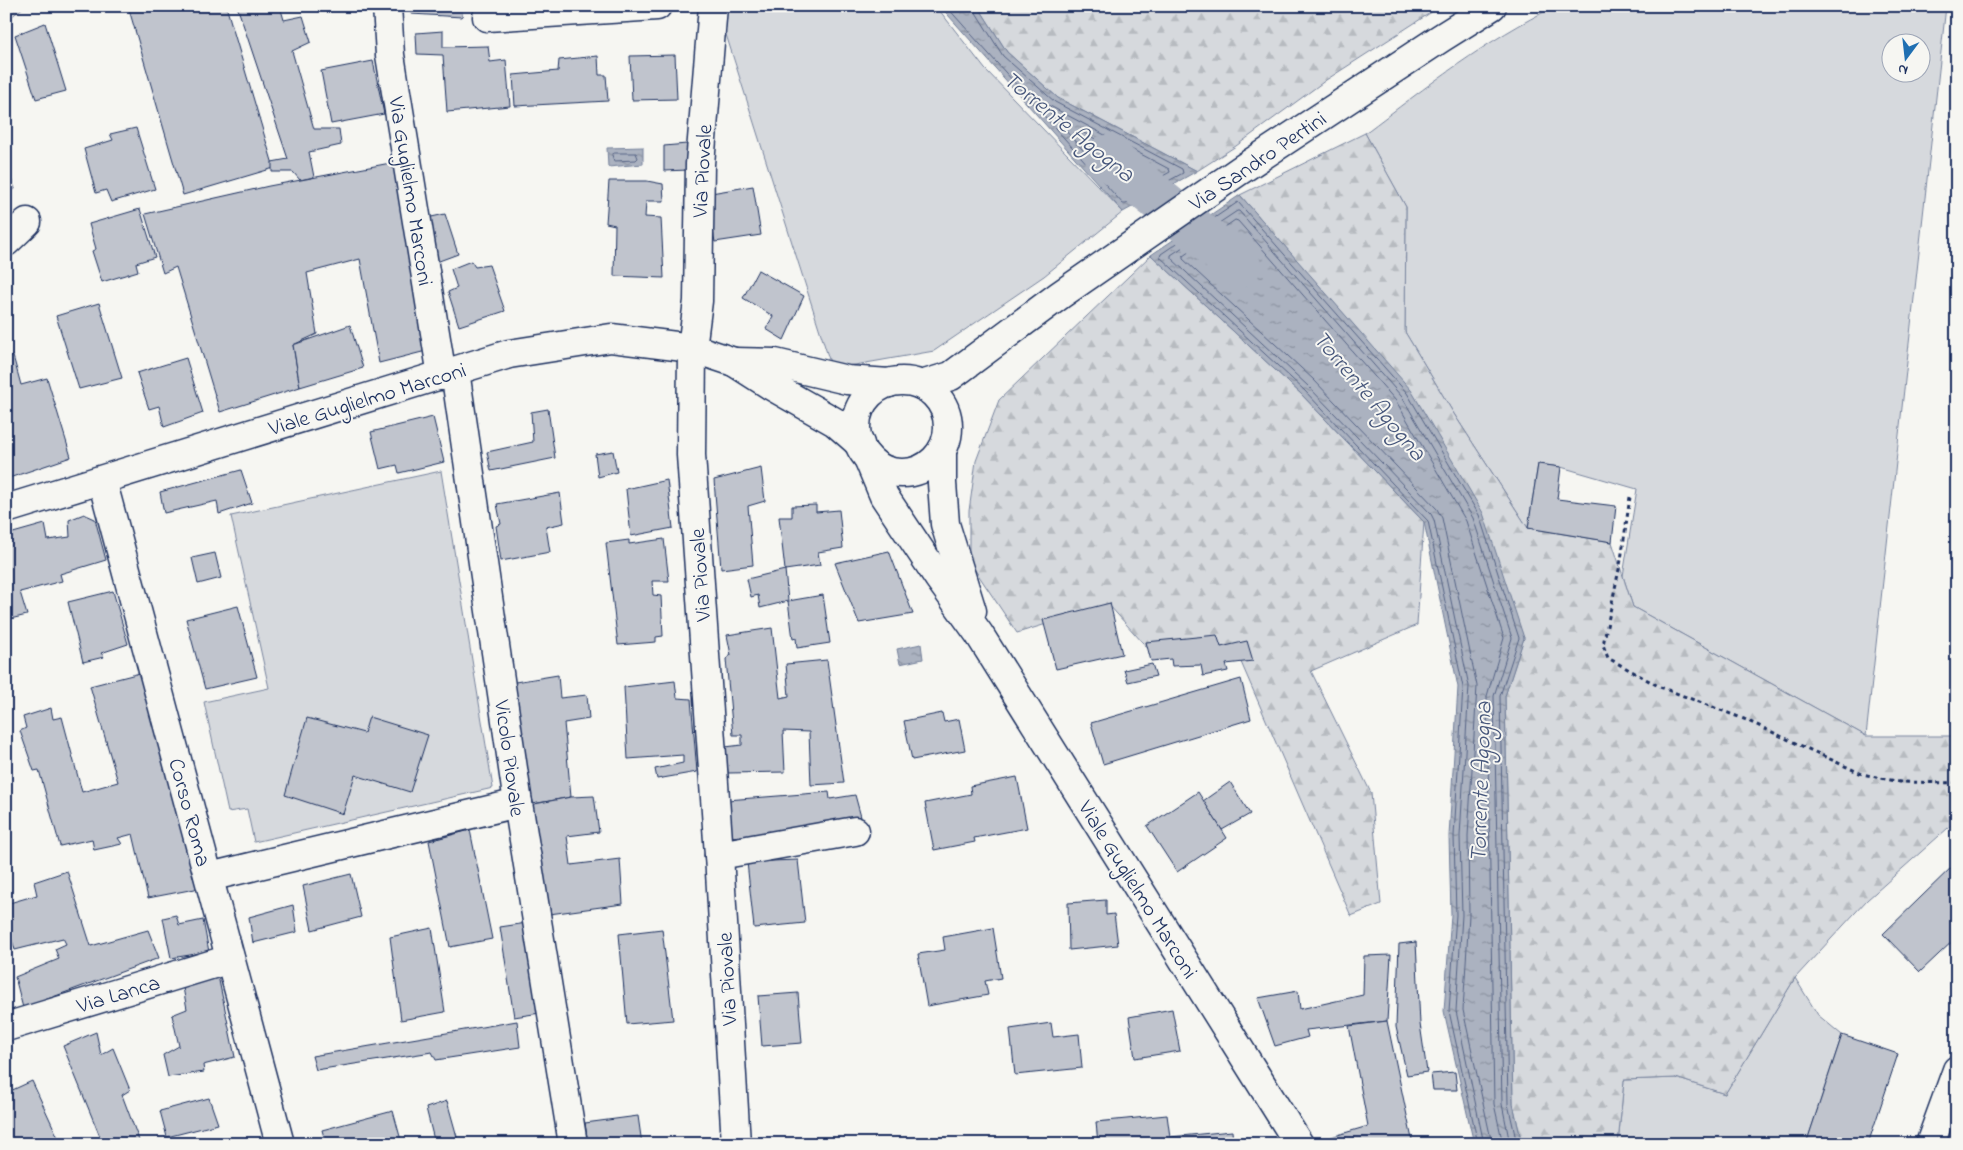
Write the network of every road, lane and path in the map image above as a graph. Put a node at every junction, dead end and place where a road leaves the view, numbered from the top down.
1 (387, 6) edge
2 (657, 6) edge
3 (713, 6) edge
4 (1492, 6) edge
5 (487, 17) dead end
6 (27, 222) dead end
7 (6, 242) edge
8 (1027, 320) junction
9 (692, 348) junction
10 (734, 362) junction
11 (448, 374) junction
12 (889, 383) junction
13 (921, 385) junction
14 (946, 414) junction
15 (942, 450) junction
16 (864, 451) junction
17 (102, 480) junction
18 (1630, 497) dead end
19 (6, 509) edge
20 (979, 634) junction
21 (1957, 783) edge
22 (518, 803) junction
23 (855, 831) dead end
24 (719, 855) junction
25 (209, 878) junction
26 (230, 959) junction
27 (6, 1027) edge
28 (1957, 1070) edge
29 (280, 1144) edge
30 (573, 1144) edge
31 (736, 1144) edge
32 (1299, 1144) edge
33 (1930, 1144) edge

1 - 11 street, Via Guglielmo Marconi
2 - 5 street
3 - 9 street, Via Piovale
4 - 8 street, Via Sandro Pertini
6 - 7 street
8 - 13 street, Via Sandro Pertini
8 - 14 street, Via Sandro Pertini
9 - 10 street, Viale Guglielmo Marconi
9 - 11 street, Viale Guglielmo Marconi
9 - 24 street, Via Piovale
10 - 12 street, Viale Guglielmo Marconi
10 - 16 street, Viale Guglielmo Marconi
11 - 17 street, Viale Guglielmo Marconi
11 - 22 street, Vicolo Piovale
12 - 13 street
12 - 16 street
13 - 14 street
14 - 15 street
15 - 16 street
15 - 20 street, Viale Guglielmo Marconi
16 - 20 street, Viale Guglielmo Marconi
17 - 19 street, Viale Guglielmo Marconi
17 - 25 street, Corso Roma
18 - 21 path
20 - 32 street, Viale Guglielmo Marconi
22 - 25 street
22 - 30 street, Vicolo Piovale
23 - 24 street
24 - 31 street, Via Piovale
25 - 26 street, Corso Roma
26 - 27 street, Via Lanca
26 - 29 street, Corso Roma
28 - 33 street

